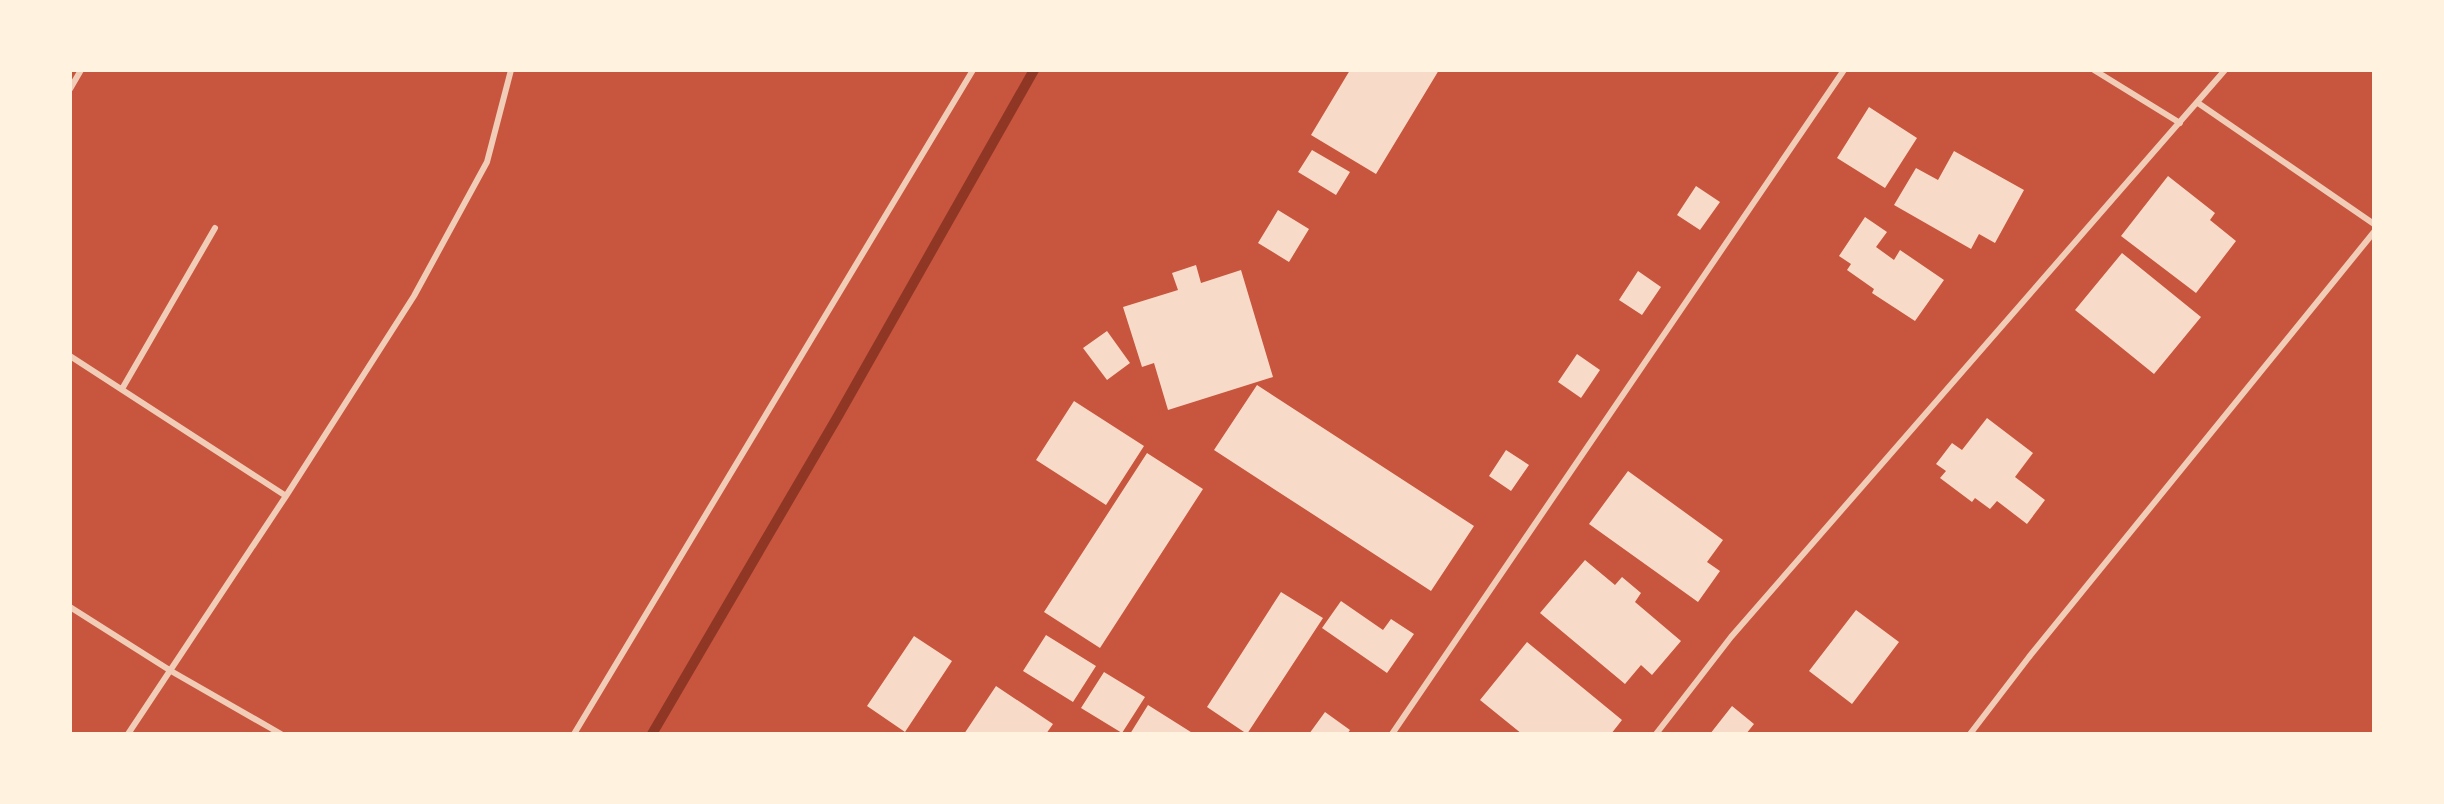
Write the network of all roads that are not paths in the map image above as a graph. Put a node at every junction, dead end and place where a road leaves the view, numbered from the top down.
1 (81, 70) edge
2 (511, 70) edge
3 (973, 70) edge
4 (1844, 70) edge
5 (2094, 70) edge
6 (2225, 70) edge
7 (70, 89) edge
8 (2198, 103) junction
9 (2180, 123) junction
10 (2373, 224) edge
11 (215, 228) dead end
12 (2373, 232) edge
13 (70, 356) edge
14 (122, 389) junction
15 (286, 496) junction
16 (70, 608) edge
17 (171, 671) junction
18 (128, 734) edge
19 (281, 734) edge
20 (574, 734) edge
21 (1392, 734) edge
22 (1656, 734) edge
23 (1970, 734) edge

1 - 7 street
2 - 15 street
3 - 20 street
4 - 21 street
5 - 9 street
6 - 8 street
8 - 9 street
8 - 10 street
9 - 22 street
11 - 14 street
12 - 23 street
13 - 14 street
14 - 15 street
15 - 17 street
16 - 17 street
17 - 18 street
17 - 19 street

